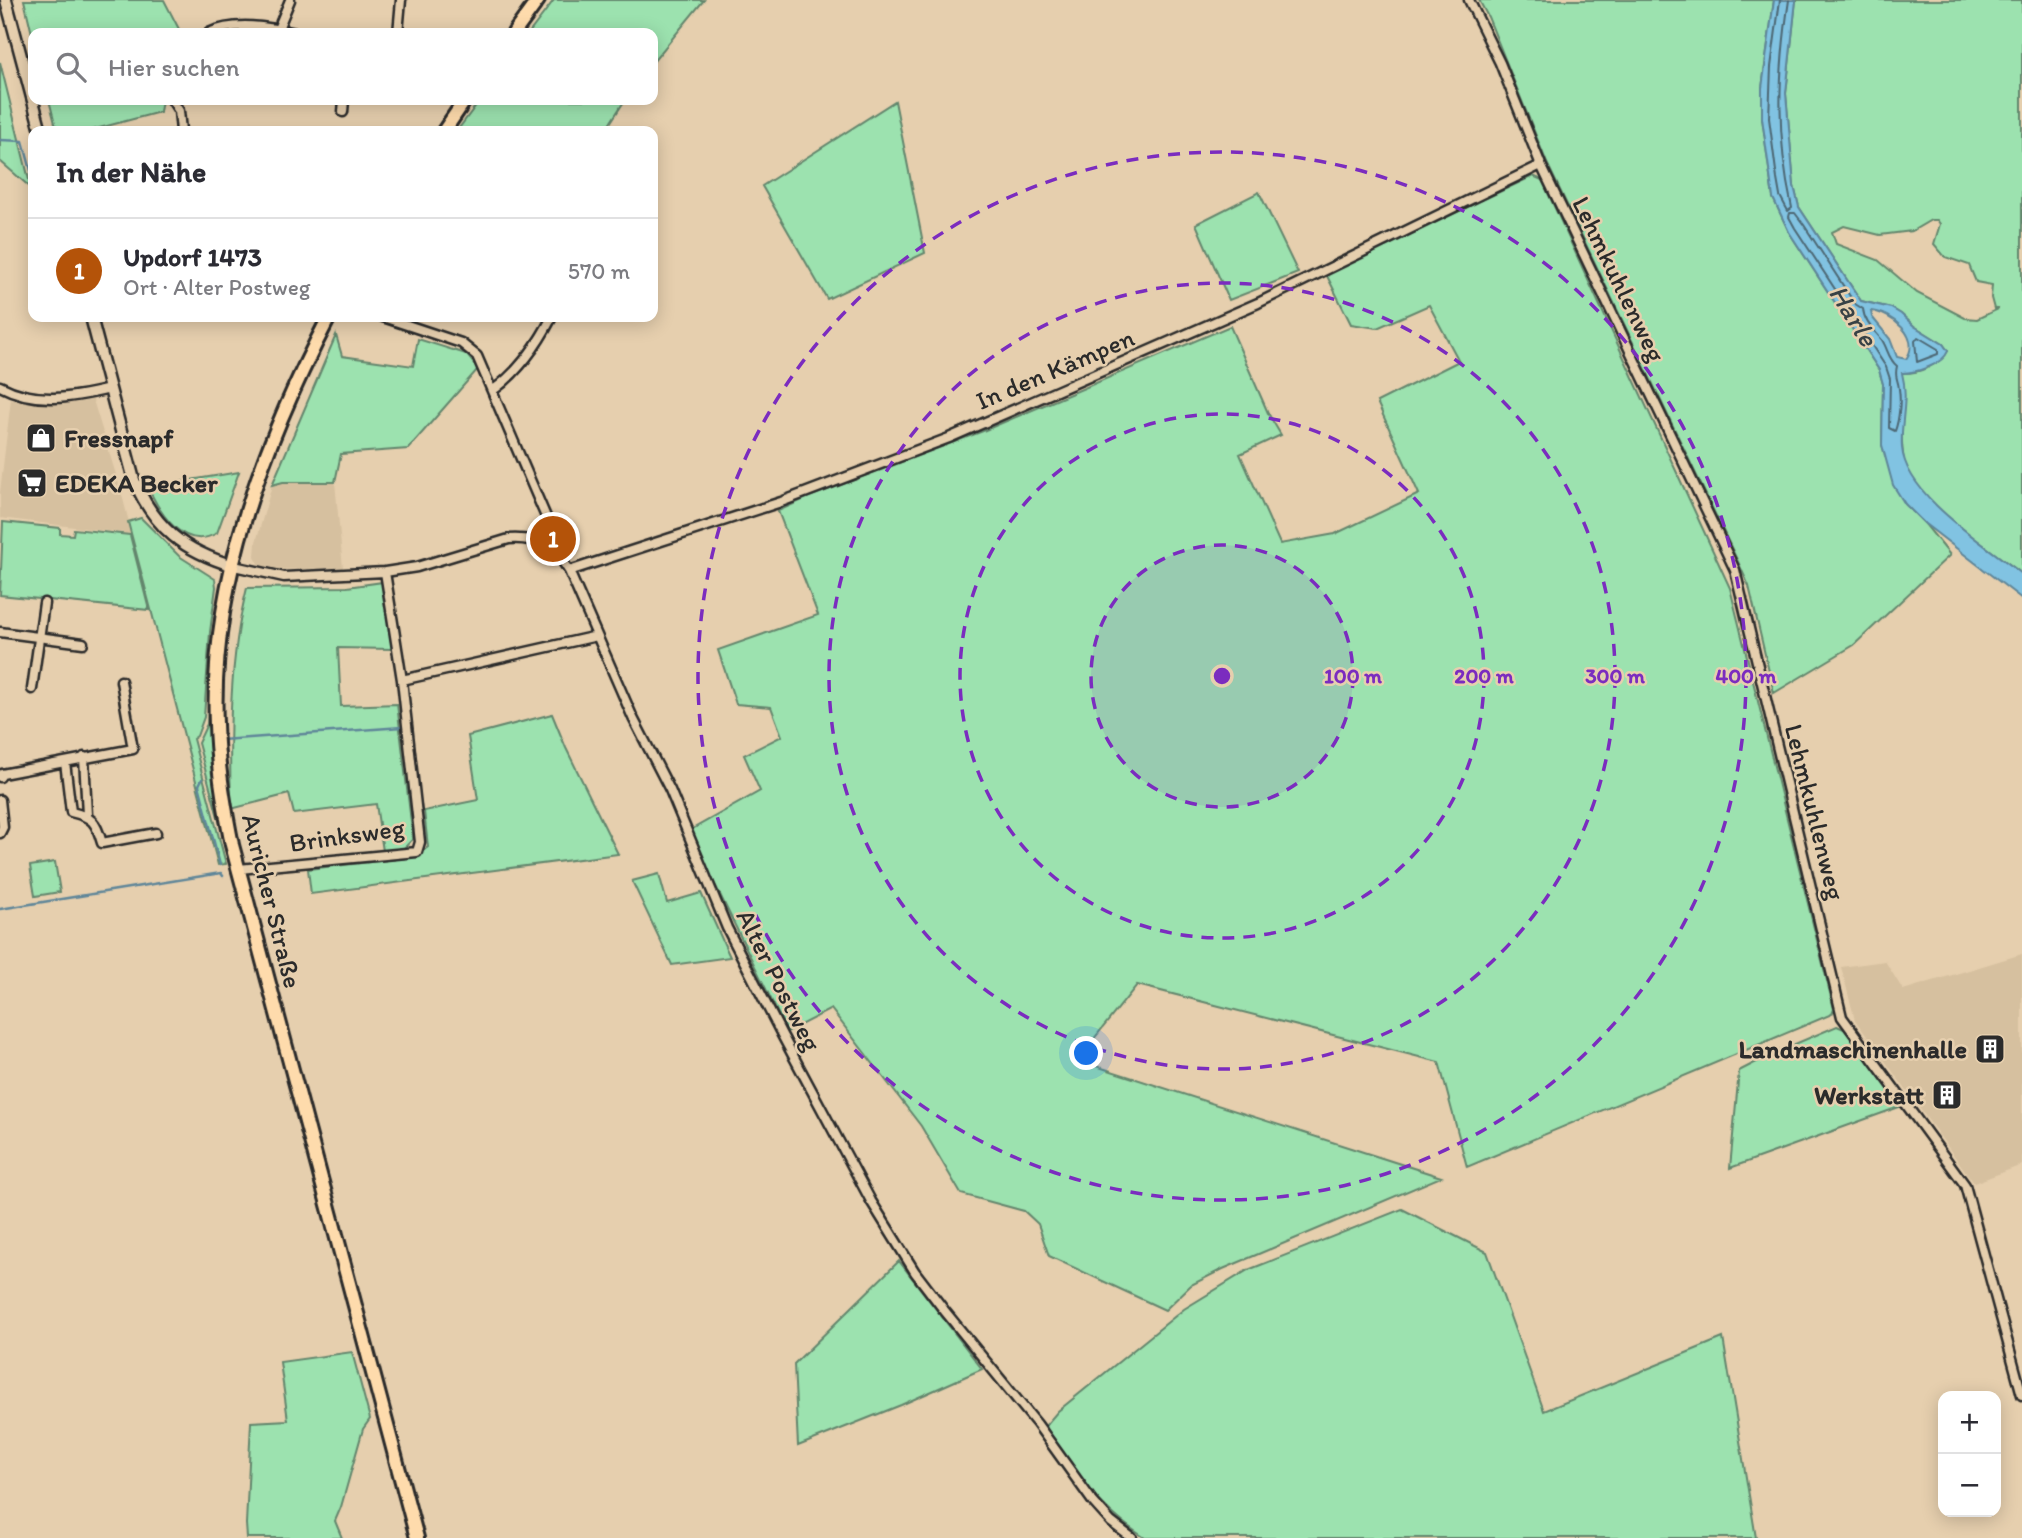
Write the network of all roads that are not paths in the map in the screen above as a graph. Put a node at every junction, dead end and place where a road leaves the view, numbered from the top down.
1 (6, 0) edge
2 (290, 0) edge
3 (401, 0) edge
4 (538, 0) edge
5 (1469, 0) edge
6 (228, 28) edge
7 (258, 28) edge
8 (278, 28) edge
9 (398, 28) edge
10 (518, 28) edge
11 (28, 82) edge
12 (34, 105) edge
13 (174, 105) edge
14 (344, 105) edge
15 (462, 105) edge
16 (343, 112) dead end
17 (40, 126) edge
18 (181, 126) edge
19 (447, 126) edge
20 (1541, 165) junction
21 (92, 322) edge
22 (327, 322) edge
23 (398, 322) edge
24 (549, 322) edge
25 (0, 386) edge
26 (110, 389) junction
27 (492, 391) junction
28 (539, 541) junction
29 (234, 566) junction
30 (569, 571) junction
31 (385, 572) junction
32 (44, 603) dead end
33 (0, 632) edge
34 (40, 636) junction
35 (597, 636) junction
36 (83, 643) dead end
37 (402, 680) junction
38 (121, 681) dead end
39 (32, 690) dead end
40 (84, 757) junction
41 (65, 762) junction
42 (0, 777) edge
43 (0, 800) edge
44 (88, 815) junction
45 (0, 833) edge
46 (156, 833) dead end
47 (239, 869) junction
48 (2022, 1395) edge
49 (417, 1538) edge
50 (1132, 1538) edge

1 - 11 street
2 - 8 street
3 - 9 street
4 - 10 main road
5 - 20 street, Lehmkuhlenweg
6 - 7 street
12 - 17 street
13 - 18 street
14 - 16 street
15 - 19 main road
20 - 30 street, In den Kämpen
20 - 48 street, Lehmkuhlenweg
21 - 26 street
22 - 29 main road, Auricher Straße
23 - 27 street
24 - 27 street
25 - 26 street
26 - 29 street
27 - 28 street
28 - 30 street, Alter Postweg
28 - 31 street
29 - 31 street
29 - 47 main road, Auricher Straße
30 - 35 street, Alter Postweg
31 - 37 street, Brinksweg
32 - 34 street
33 - 34 street
34 - 36 street
34 - 39 street
35 - 37 street
35 - 50 street, Alter Postweg
37 - 47 street, Brinksweg
38 - 40 street
40 - 41 street
40 - 44 street
41 - 42 street
41 - 44 street
43 - 45 street
44 - 46 street
47 - 49 main road, Auricher Straße

